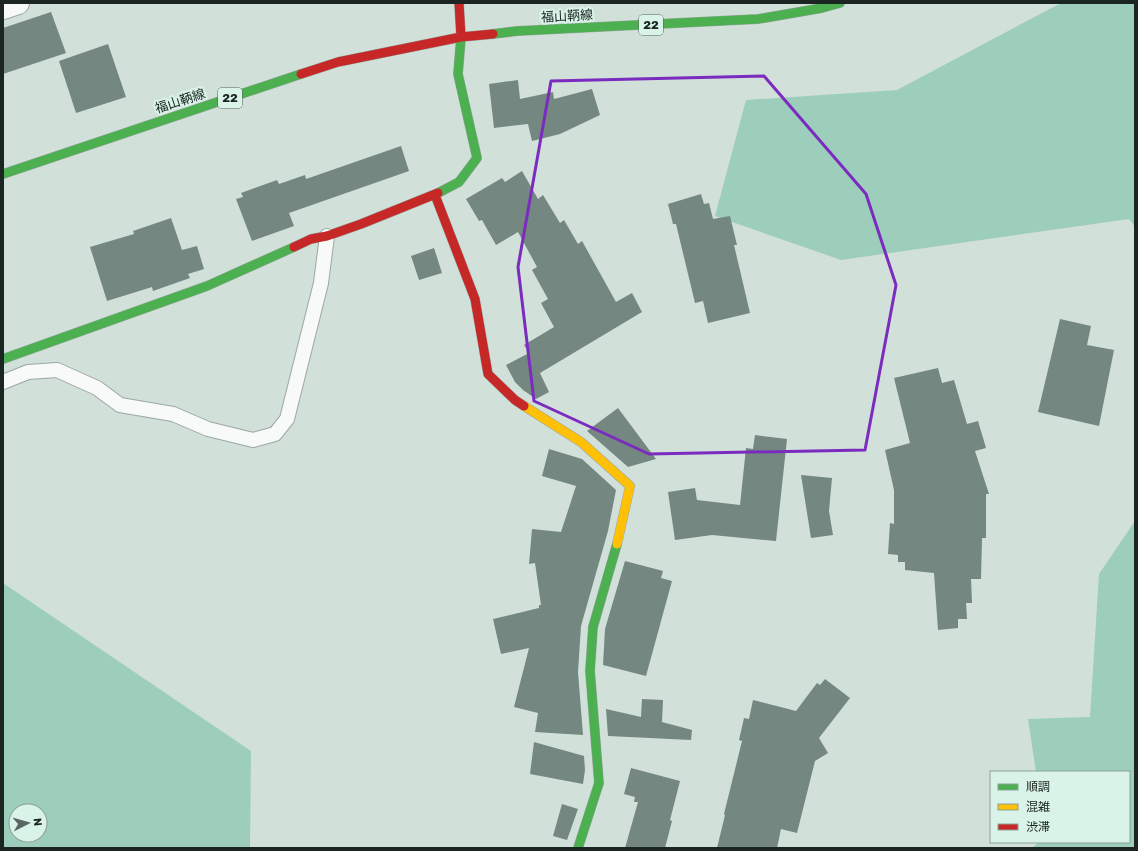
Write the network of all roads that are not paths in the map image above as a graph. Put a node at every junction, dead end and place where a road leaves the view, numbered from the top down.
1 (18, 3) edge
2 (459, 3) edge
3 (840, 3) edge
4 (3, 8) edge
5 (461, 37) junction
6 (3, 174) edge
7 (435, 195) junction
8 (327, 236) junction
9 (3, 359) edge
10 (3, 382) edge
11 (578, 848) edge

1 - 4 street
2 - 5 street
3 - 5 street, 福山鞆線 / 22
5 - 6 street, 福山鞆線 / 22
5 - 7 street
7 - 8 street
7 - 11 street
8 - 9 street
8 - 10 lane

